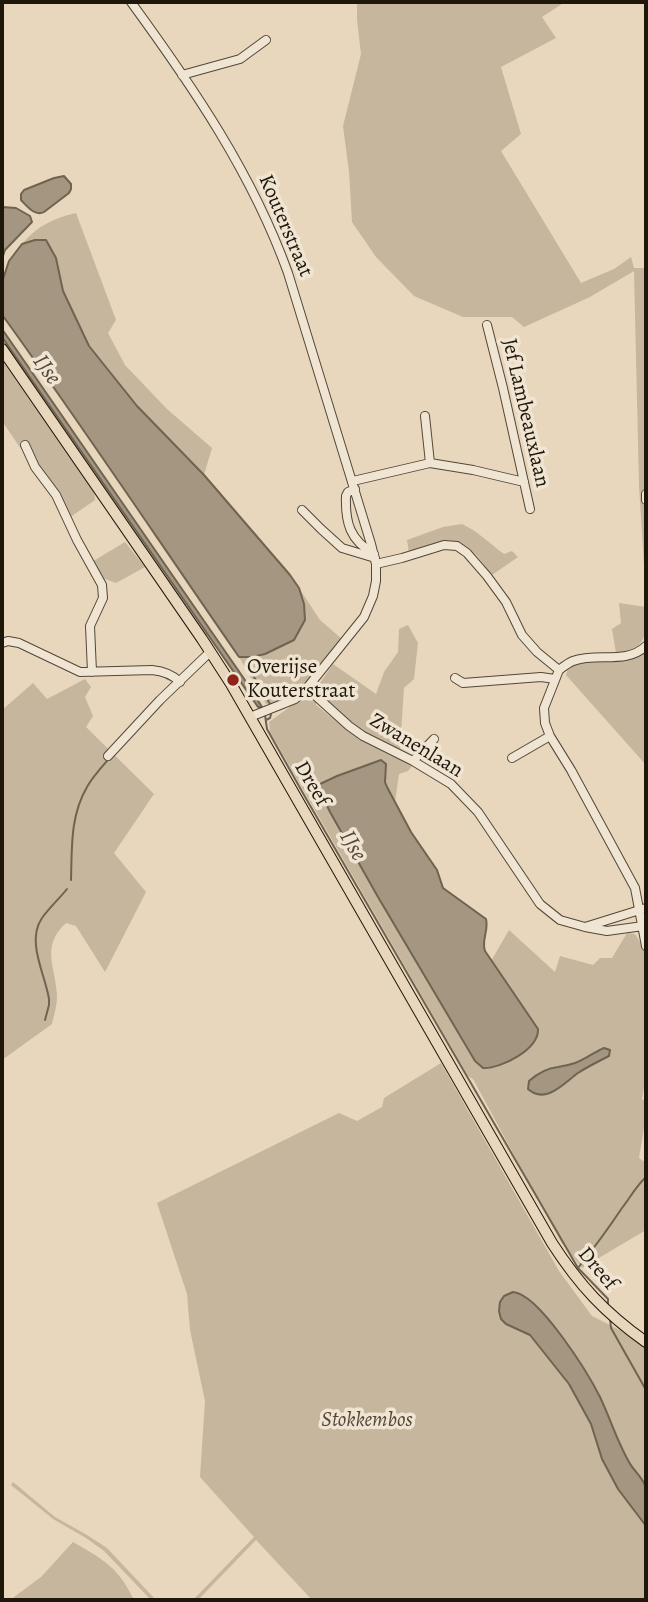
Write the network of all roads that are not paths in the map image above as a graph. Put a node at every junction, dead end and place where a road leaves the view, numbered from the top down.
1 (131, 2) edge
2 (266, 40) dead end
3 (182, 75) junction
4 (487, 325) dead end
5 (2, 349) edge
6 (425, 416) dead end
7 (25, 445) dead end
8 (430, 463) junction
9 (524, 482) junction
10 (354, 485) junction
11 (646, 494) edge
12 (646, 500) edge
13 (530, 509) dead end
14 (302, 510) dead end
15 (375, 558) junction
16 (2, 643) edge
17 (646, 646) edge
18 (210, 652) junction
19 (559, 670) junction
20 (92, 673) junction
21 (455, 678) dead end
22 (555, 679) junction
23 (180, 682) junction
24 (307, 688) junction
25 (258, 713) junction
26 (550, 736) junction
27 (434, 738) dead end
28 (108, 756) dead end
29 (512, 758) dead end
30 (413, 761) junction
31 (643, 908) edge
32 (643, 926) junction
33 (585, 927) junction
34 (646, 946) edge
35 (646, 1342) edge

1 - 3 street, Kouterstraat
2 - 3 street
3 - 10 street, Kouterstraat
4 - 9 street, Jef Lambeauxlaan
5 - 18 main road, Dreef
6 - 8 street
7 - 20 street
8 - 9 street
8 - 10 street
9 - 13 street, Jef Lambeauxlaan
10 - 15 street, Kouterstraat
10 - 15 street
11 - 12 street
14 - 15 street
15 - 19 street
15 - 24 street, Kouterstraat
16 - 20 street
17 - 19 street
18 - 23 street
18 - 25 main road, Dreef
19 - 22 street
20 - 23 street
21 - 22 street
22 - 26 street
23 - 28 street
24 - 25 street, Kouterstraat
24 - 30 street, Zwanenlaan
25 - 35 main road, Dreef
26 - 29 street
26 - 31 street
27 - 30 street
30 - 33 street, Zwanenlaan
31 - 32 street
31 - 33 street
32 - 33 street, Zwanenlaan
32 - 34 street

